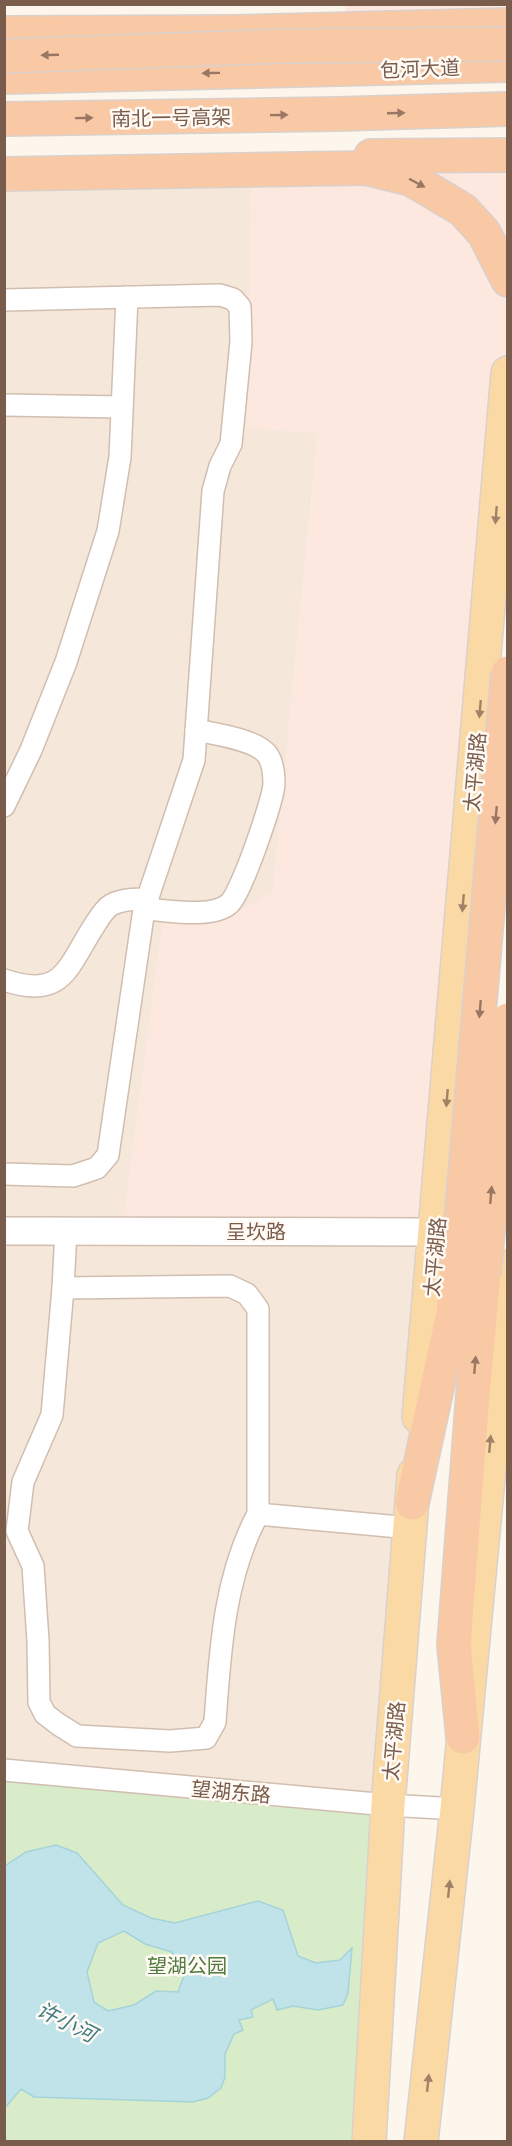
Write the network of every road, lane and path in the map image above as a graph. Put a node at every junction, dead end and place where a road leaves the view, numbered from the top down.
1 (507, 25) edge
2 (236, 32) junction
3 (4, 33) edge
4 (507, 44) edge
5 (507, 49) edge
6 (4, 56) edge
7 (507, 65) edge
8 (4, 77) edge
9 (507, 110) edge
10 (4, 119) edge
11 (507, 130) edge
12 (507, 155) edge
13 (332, 157) junction
14 (4, 158) edge
15 (4, 174) edge
16 (507, 280) edge
17 (127, 297) junction
18 (4, 300) edge
19 (507, 373) edge
20 (4, 405) edge
21 (122, 407) junction
22 (507, 673) edge
23 (196, 730) junction
24 (4, 806) edge
25 (146, 904) junction
26 (4, 980) edge
27 (507, 1020) edge
28 (4, 1174) edge
29 (4, 1231) edge
30 (66, 1231) junction
31 (436, 1232) junction
32 (507, 1238) edge
33 (483, 1270) edge
34 (63, 1288) junction
35 (258, 1514) junction
36 (411, 1516) junction
37 (463, 1737) joint
38 (4, 1770) edge
39 (388, 1805) junction
40 (457, 1809) junction
41 (369, 2142) edge
42 (421, 2142) edge

1 - 2 highway
2 - 3 highway
2 - 5 highway
4 -> 6 highway, bridge
7 -> 8 highway, 包河大道
10 -> 9 highway, 南北一号高架
11 - 13 highway
12 - 13 highway
13 - 14 highway
15 -> 16 highway
17 - 18 street
17 - 21 street
17 - 23 street
19 -> 31 main road, 太平湖路
20 - 21 street
21 - 24 street
22 -> 33 highway, bridge
23 - 25 street
23 - 25 street
25 - 26 street
25 - 28 street
33 -> 27 highway, bridge
29 - 30 street, 呈坎路
30 - 31 street, 呈坎路
30 - 34 street
31 - 32 street, 呈坎路
31 - 36 main road, 太平湖路
33 - 36 highway
37 -> 33 highway
34 - 35 street
34 - 35 street
35 - 36 street
36 - 39 main road, 太平湖路
37 - 40 main road
38 - 39 street, 望湖东路
39 - 40 street, 望湖东路
39 - 41 main road, 太平湖路
42 -> 40 main road

